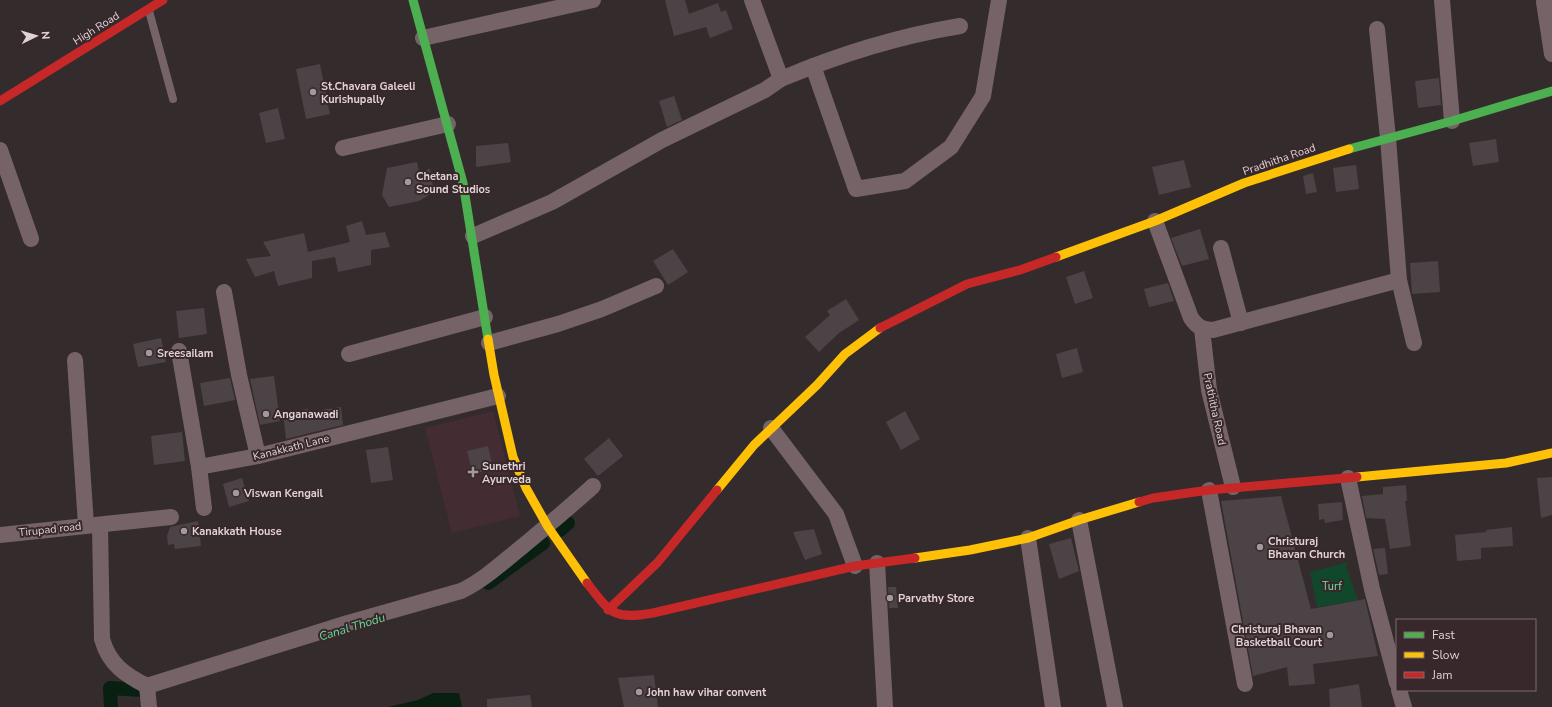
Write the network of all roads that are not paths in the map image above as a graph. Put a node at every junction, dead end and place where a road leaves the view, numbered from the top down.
1 (163, 0) edge
2 (413, 0) edge
3 (593, 0) edge
4 (752, 0) edge
5 (999, 0) edge
6 (1442, 0) edge
7 (1544, 2) dead end
8 (148, 9) junction
9 (960, 26) dead end
10 (1377, 29) dead end
11 (423, 38) junction
12 (1552, 54) edge
13 (813, 66) junction
14 (781, 79) junction
15 (1552, 91) edge
16 (173, 99) dead end
17 (0, 101) edge
18 (1452, 121) junction
19 (448, 124) junction
20 (1388, 138) junction
21 (343, 148) dead end
22 (0, 150) edge
23 (1155, 221) junction
24 (473, 236) junction
25 (32, 239) dead end
26 (1220, 248) dead end
27 (1399, 280) junction
28 (656, 286) dead end
29 (224, 292) dead end
30 (485, 318) junction
31 (1241, 323) junction
32 (1202, 329) junction
33 (489, 343) junction
34 (1414, 343) dead end
35 (179, 350) dead end
36 (349, 354) dead end
37 (75, 360) dead end
38 (498, 396) junction
39 (771, 428) junction
40 (1552, 453) edge
41 (258, 456) junction
42 (199, 467) junction
43 (1348, 478) junction
44 (593, 486) dead end
45 (1233, 488) junction
46 (1209, 490) junction
47 (204, 508) dead end
48 (171, 518) dead end
49 (1078, 520) junction
50 (93, 525) junction
51 (548, 526) junction
52 (0, 535) edge
53 (1028, 538) junction
54 (877, 563) junction
55 (855, 566) junction
56 (608, 610) junction
57 (1396, 679) edge
58 (1245, 684) dead end
59 (147, 686) junction
60 (1399, 691) edge
61 (149, 707) edge
62 (885, 707) edge
63 (1053, 707) edge
64 (1115, 707) edge
65 (1404, 707) edge

1 - 8 street, High Road
2 - 11 street
3 - 11 street
4 - 14 street
5 - 13 street
6 - 18 street
7 - 12 street
8 - 16 lane
8 - 17 street, High Road
9 - 13 street
10 - 20 street
11 - 19 street
13 - 14 street
14 - 24 street
15 - 18 street, Pradhitha Road
18 - 20 street, Pradhitha Road
19 - 21 street
19 - 24 street
20 - 23 street, Pradhitha Road
20 - 27 street
22 - 25 street
23 - 32 street
23 - 39 street, Pradhitha Road
24 - 30 street
26 - 31 street
27 - 31 street
27 - 34 street
28 - 33 street
29 - 41 street
30 - 33 street
30 - 36 street
31 - 32 street
32 - 45 street, Prathitha Road
33 - 38 street
35 - 42 street
37 - 50 street
38 - 41 street, Kanakkath Lane
38 - 51 street
39 - 55 street
39 - 56 street, Pradhitha Road
40 - 43 street
41 - 42 street, Kanakkath Lane
42 - 47 street
43 - 45 street
43 - 57 street
44 - 51 street
45 - 46 street
46 - 49 street
46 - 58 street
48 - 50 street, Tirupad road
49 - 53 street
49 - 64 street
50 - 52 street, Tirupad road
50 - 59 street
51 - 56 street
51 - 59 street
53 - 54 street
53 - 63 street
54 - 55 street
54 - 62 street
55 - 56 street
59 - 61 street
60 - 65 street

